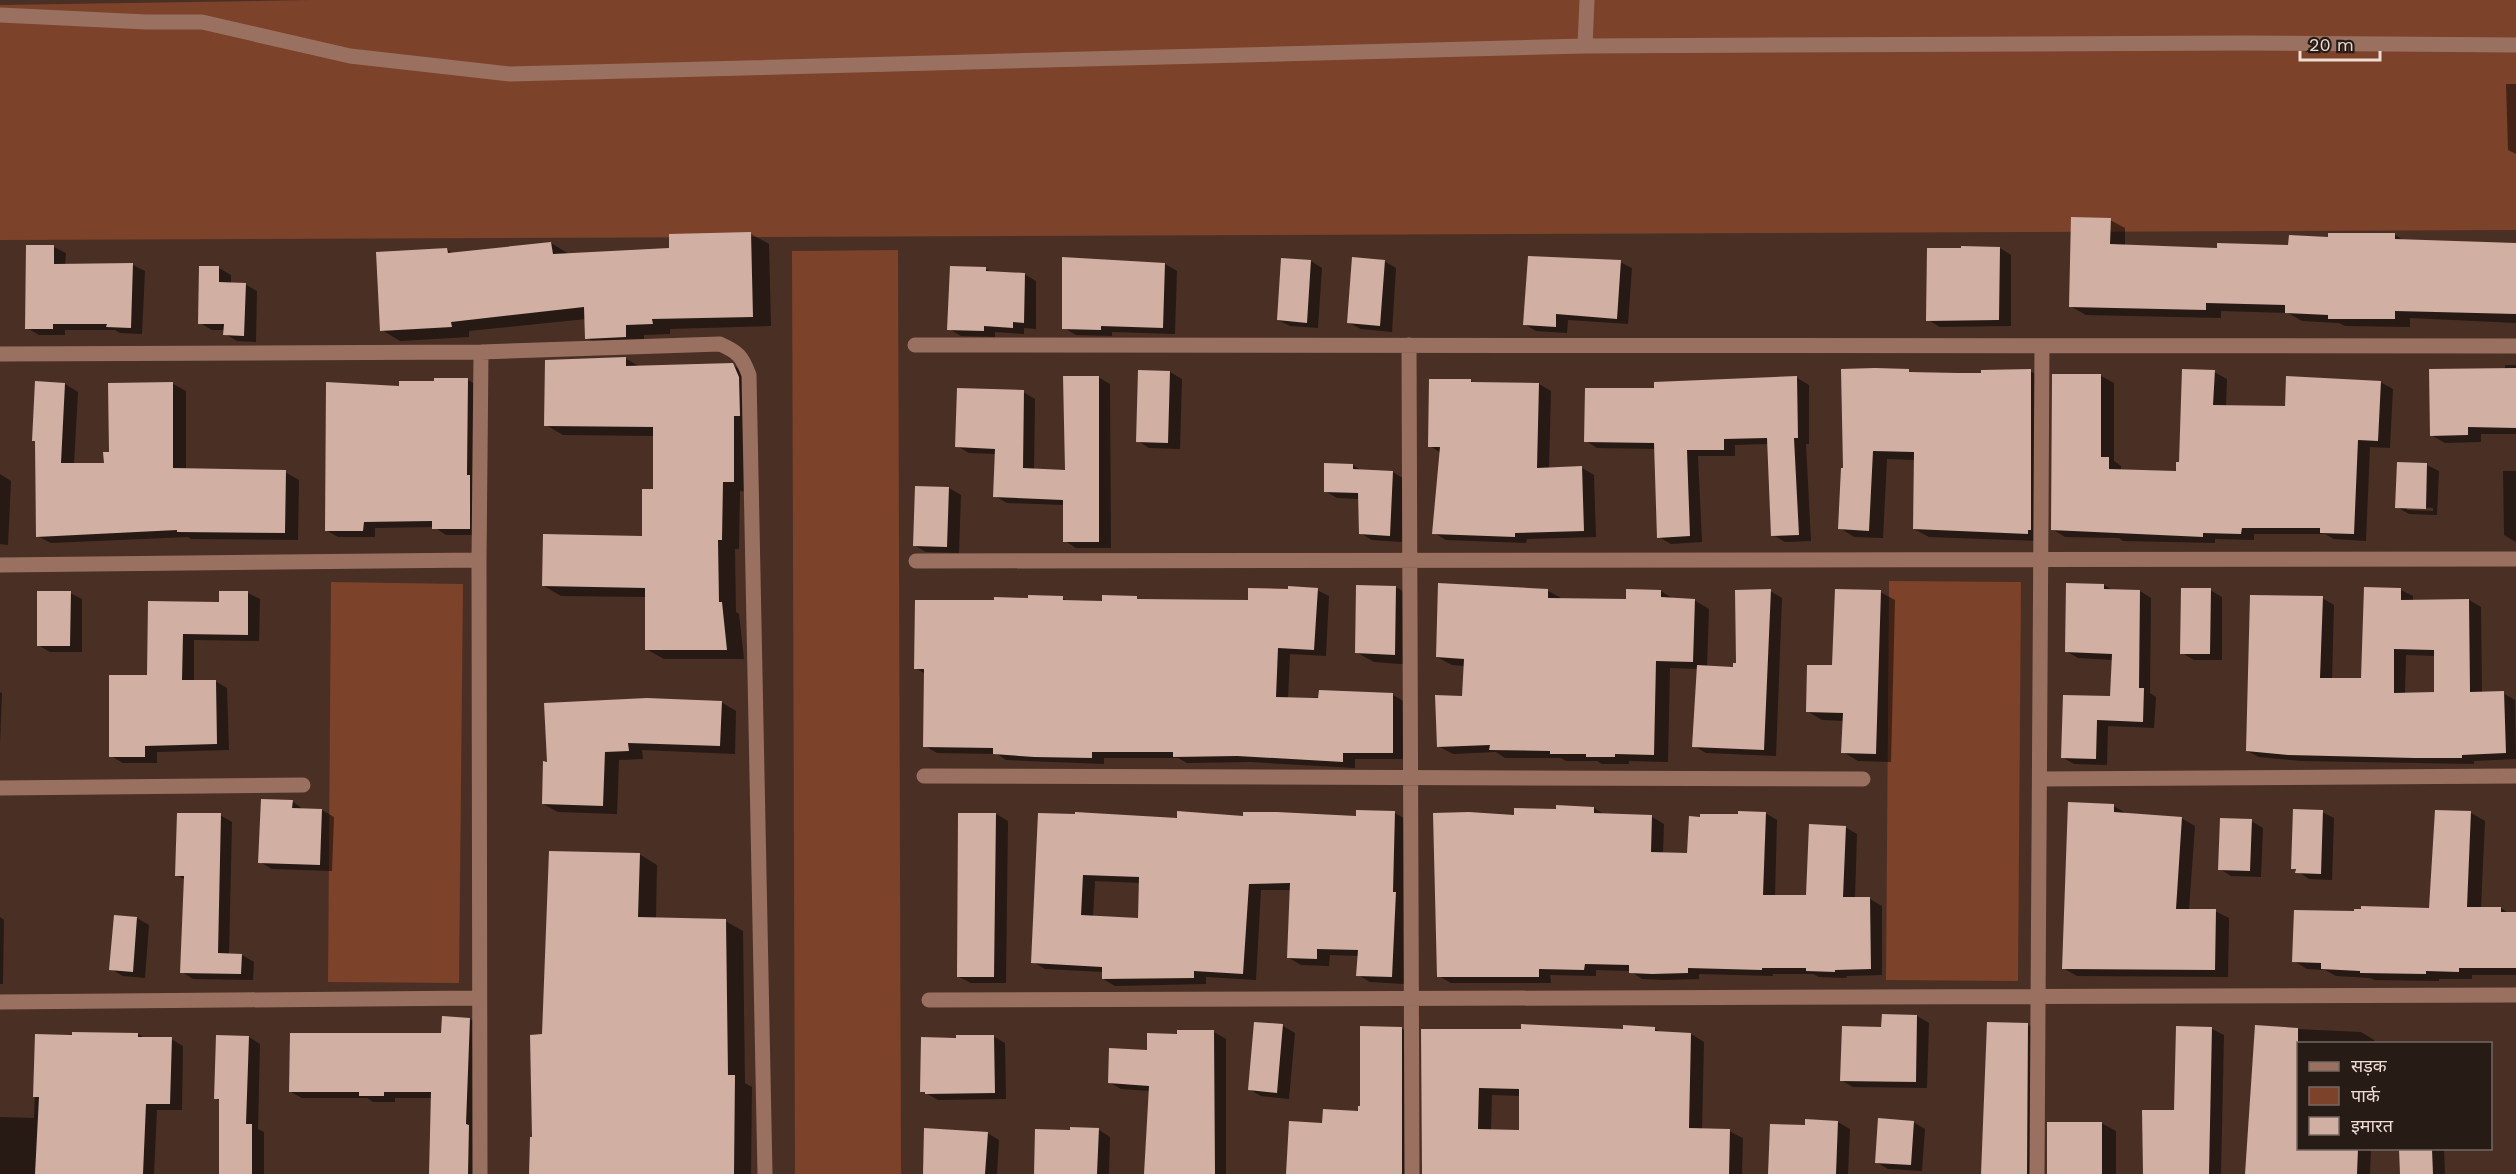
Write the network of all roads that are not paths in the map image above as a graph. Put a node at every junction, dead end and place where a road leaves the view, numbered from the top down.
1 (1587, 0) edge
2 (0, 15) edge
3 (2516, 45) edge
4 (1585, 46) junction
5 (915, 345) dead end
6 (1409, 345) junction
7 (2042, 346) junction
8 (2516, 346) edge
9 (482, 352) junction
10 (0, 354) edge
11 (2516, 559) edge
12 (479, 560) junction
13 (1410, 560) junction
14 (2041, 560) junction
15 (916, 561) dead end
16 (0, 565) edge
17 (924, 776) dead end
18 (2516, 776) edge
19 (1411, 778) junction
20 (1863, 779) dead end
21 (2040, 779) junction
22 (303, 785) dead end
23 (0, 788) edge
24 (2516, 995) edge
25 (2039, 997) junction
26 (479, 998) junction
27 (1412, 999) junction
28 (928, 1000) dead end
29 (0, 1002) edge
30 (480, 1174) edge
31 (765, 1174) edge
32 (1412, 1174) edge
33 (2037, 1174) edge

1 - 4 street
2 - 4 street
3 - 4 street
5 - 6 street
6 - 7 street
6 - 13 street
7 - 8 street
7 - 14 street
9 - 10 street
9 - 12 street
9 - 31 street
11 - 14 street
12 - 16 street
12 - 26 street
13 - 14 street
13 - 15 street
13 - 19 street
14 - 21 street
17 - 19 street
18 - 21 street
19 - 20 street
19 - 27 street
21 - 25 street
22 - 23 street
24 - 25 street
25 - 27 street
25 - 33 street
26 - 29 street
26 - 30 street
27 - 28 street
27 - 32 street

